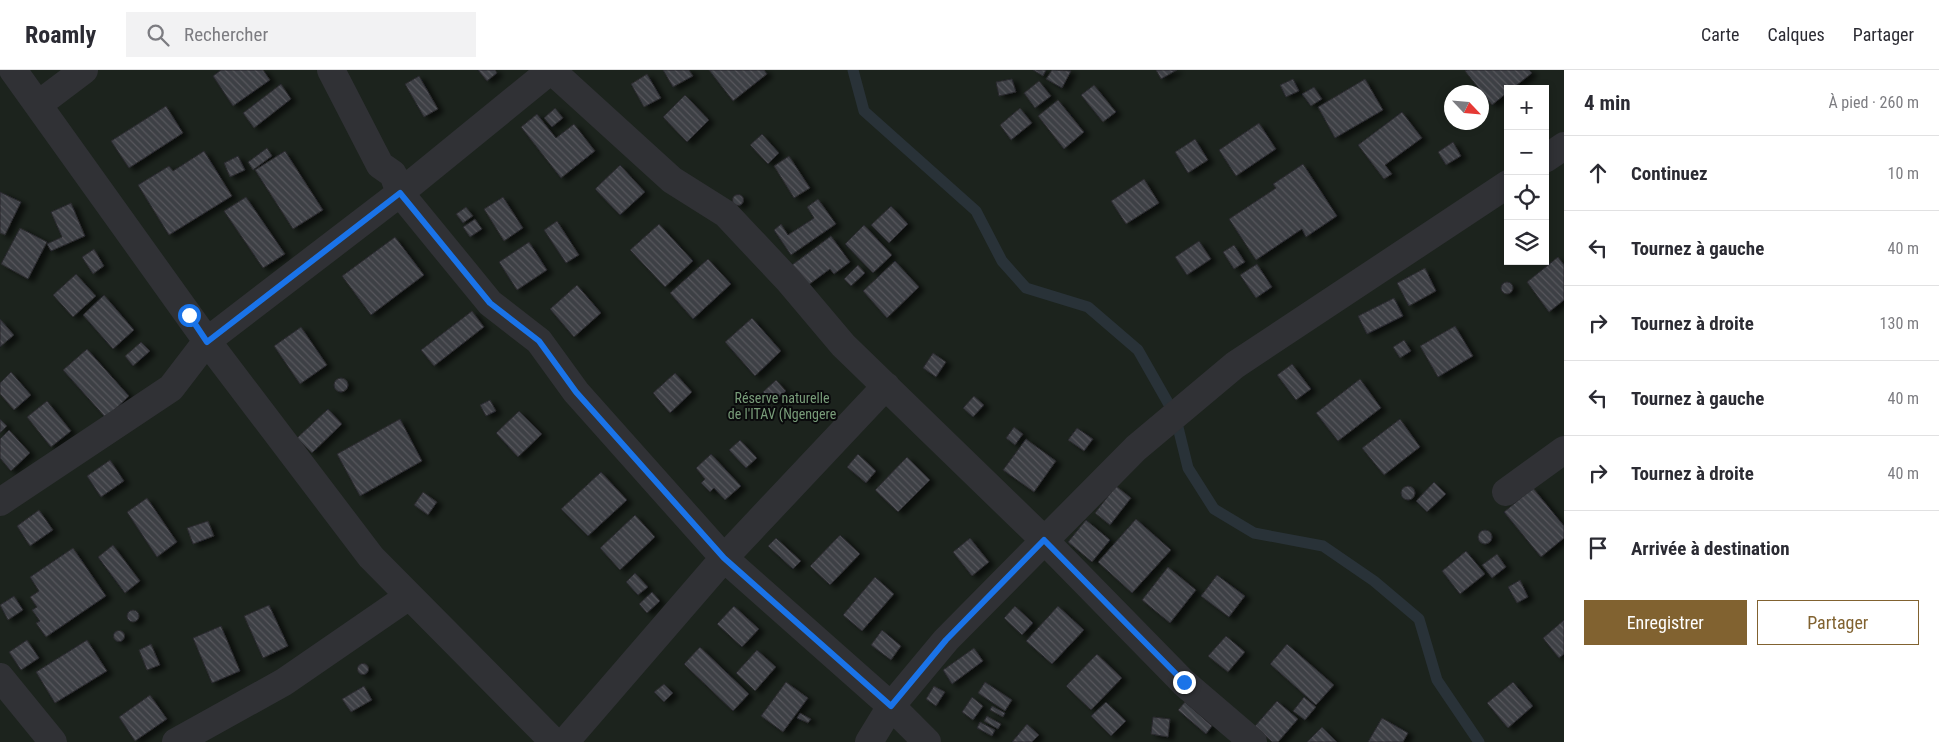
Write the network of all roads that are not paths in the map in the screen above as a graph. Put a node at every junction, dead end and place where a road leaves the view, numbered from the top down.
1 (13, 70) edge
2 (84, 70) edge
3 (331, 70) edge
4 (39, 104) junction
5 (1564, 146) edge
6 (1549, 156) edge
7 (1504, 187) edge
8 (400, 193) junction
9 (207, 342) junction
10 (886, 386) junction
11 (1564, 450) edge
12 (1506, 492) dead end
13 (0, 502) edge
14 (1044, 540) junction
15 (724, 558) junction
16 (409, 596) junction
17 (0, 677) edge
18 (891, 706) junction
19 (53, 742) edge
20 (176, 742) edge
21 (554, 742) edge
22 (564, 742) edge
23 (869, 742) edge
24 (927, 742) edge
25 (1253, 742) edge

1 - 4 street
2 - 4 street
3 - 8 street
4 - 9 street
5 - 6 street
7 - 14 street
8 - 9 street
8 - 10 street
8 - 15 street
9 - 13 street
9 - 16 street
10 - 14 street
10 - 15 street
11 - 12 street
14 - 18 street
14 - 25 street
15 - 18 street
15 - 22 street
16 - 20 street
16 - 21 street
17 - 19 street
18 - 23 street
18 - 24 street

